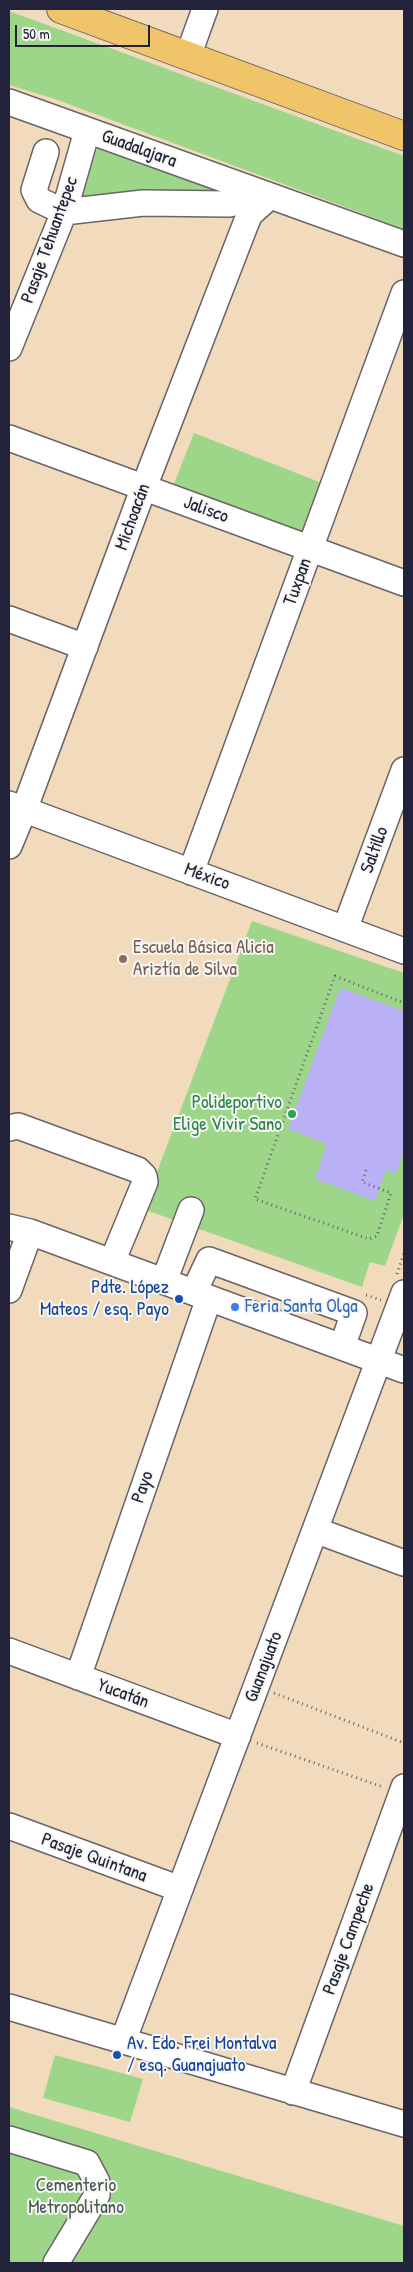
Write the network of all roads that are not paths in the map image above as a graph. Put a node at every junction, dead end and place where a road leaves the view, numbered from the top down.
1 (61, 9) edge
2 (205, 9) edge
3 (188, 56) junction
4 (9, 102) edge
5 (87, 130) junction
6 (404, 136) edge
7 (46, 152) dead end
8 (270, 196) junction
9 (64, 212) junction
10 (404, 244) edge
11 (404, 293) edge
12 (9, 348) edge
13 (9, 438) edge
14 (144, 487) junction
15 (310, 548) junction
16 (404, 583) edge
17 (9, 618) edge
18 (85, 647) junction
19 (404, 770) edge
20 (17, 807) edge
21 (9, 846) edge
22 (191, 872) junction
23 (345, 929) junction
24 (404, 951) edge
25 (9, 1128) edge
26 (191, 1210) dead end
27 (20, 1229) edge
28 (112, 1262) junction
29 (164, 1281) junction
30 (9, 1289) edge
31 (404, 1293) edge
32 (201, 1295) junction
33 (342, 1347) junction
34 (379, 1361) junction
35 (404, 1370) edge
36 (315, 1530) junction
37 (404, 1563) edge
38 (9, 1651) edge
39 (78, 1677) junction
40 (238, 1736) junction
41 (403, 1790) edge
42 (9, 1826) edge
43 (180, 1889) junction
44 (9, 2007) edge
45 (123, 2041) junction
46 (293, 2092) junction
47 (404, 2124) edge
48 (9, 2139) edge
49 (56, 2263) edge

1 - 3 main road
2 - 3 street
3 - 6 main road
4 - 5 street, Guadalajara
5 - 8 street, Guadalajara
5 - 9 street, Pasaje Tehuantepec
7 - 9 street
8 - 9 street
8 - 10 street, Guadalajara
8 - 14 street, Michoacán
9 - 12 street, Pasaje Tehuantepec
11 - 15 street, Tuxpan
13 - 14 street, Jalisco
14 - 15 street, Jalisco
14 - 18 street, Michoacán
15 - 16 street, Jalisco
15 - 22 street, Tuxpan
17 - 18 street
18 - 20 street, Michoacán
19 - 23 street, Saltillo
20 - 21 street, Michoacán
20 - 22 street, México
22 - 23 street, México
23 - 24 street, México
25 - 28 street
26 - 29 street
27 - 28 street
27 - 30 street
28 - 29 street
29 - 32 street
31 - 34 street, Guanajuato
32 - 33 street
32 - 33 street, Payo
32 - 39 street, Payo
33 - 34 street
34 - 35 street
34 - 36 street, Guanajuato
36 - 37 street
36 - 40 street, Guanajuato
38 - 39 street, Yucatán
39 - 40 street, Yucatán
40 - 43 street, Guanajuato
41 - 46 street, Pasaje Campeche
42 - 43 street, Pasaje Quintana
43 - 45 street, Guanajuato
44 - 45 street
45 - 46 street
46 - 47 street
48 - 49 street

